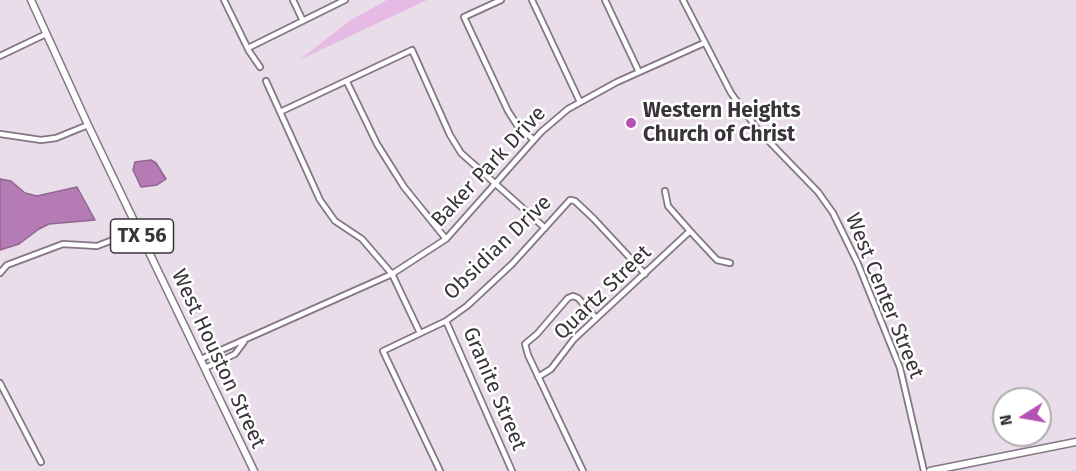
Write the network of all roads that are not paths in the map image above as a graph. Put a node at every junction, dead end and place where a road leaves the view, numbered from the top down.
1 (31, 0) edge
2 (224, 0) edge
3 (293, 0) edge
4 (345, 0) edge
5 (501, 0) edge
6 (532, 0) edge
7 (605, 0) edge
8 (683, 0) edge
9 (303, 21) junction
10 (46, 34) junction
11 (704, 43) junction
12 (248, 48) junction
13 (0, 56) edge
14 (260, 67) dead end
15 (639, 72) junction
16 (266, 81) dead end
17 (347, 81) junction
18 (580, 102) junction
19 (280, 112) junction
20 (88, 125) junction
21 (0, 135) edge
22 (534, 140) junction
23 (496, 184) junction
24 (665, 191) dead end
25 (545, 228) junction
26 (139, 230) junction
27 (690, 231) junction
28 (446, 239) junction
29 (730, 262) dead end
30 (0, 273) edge
31 (392, 274) junction
32 (645, 274) junction
33 (596, 318) junction
34 (446, 321) junction
35 (420, 333) junction
36 (246, 339) junction
37 (201, 359) junction
38 (205, 368) junction
39 (538, 377) junction
40 (0, 383) edge
41 (1076, 442) edge
42 (41, 462) dead end
43 (254, 471) edge
44 (440, 471) edge
45 (512, 471) edge
46 (583, 471) edge
47 (924, 471) edge
48 (930, 471) edge

1 - 10 main road, West Houston Street / TX 56
2 - 12 street
3 - 9 street
4 - 9 street
5 - 22 street
6 - 18 street
7 - 15 street
8 - 11 street, West Center Street
9 - 12 street
10 - 13 street
10 - 20 main road, West Houston Street / TX 56
11 - 15 street, Baker Park Drive
11 - 47 street, West Center Street
12 - 14 street
15 - 18 street, Baker Park Drive
16 - 19 street
17 - 19 street
17 - 23 street
17 - 28 street
18 - 22 street, Baker Park Drive
19 - 31 street
20 - 21 street
20 - 26 main road, West Houston Street / TX 56
22 - 23 street, Baker Park Drive
23 - 25 street
23 - 28 street, Baker Park Drive
24 - 27 street
25 - 32 street, Obsidian Drive
25 - 34 street, Obsidian Drive
26 - 30 street
26 - 37 main road, West Houston Street / TX 56
27 - 29 street
27 - 32 street, Quartz Street
28 - 31 street, Baker Park Drive
31 - 35 street
31 - 36 street, Baker Park Drive
32 - 33 street, Quartz Street
33 - 39 street, Quartz Street
33 - 39 street
34 - 35 street, Obsidian Drive
34 - 45 street, Granite Street
35 - 44 street, Obsidian Drive
36 - 37 street, Baker Park Drive
36 - 38 street
37 - 38 main road, West Houston Street / TX 56
38 - 43 main road, West Houston Street / TX 56
39 - 46 street
40 - 42 street
41 - 48 main road

